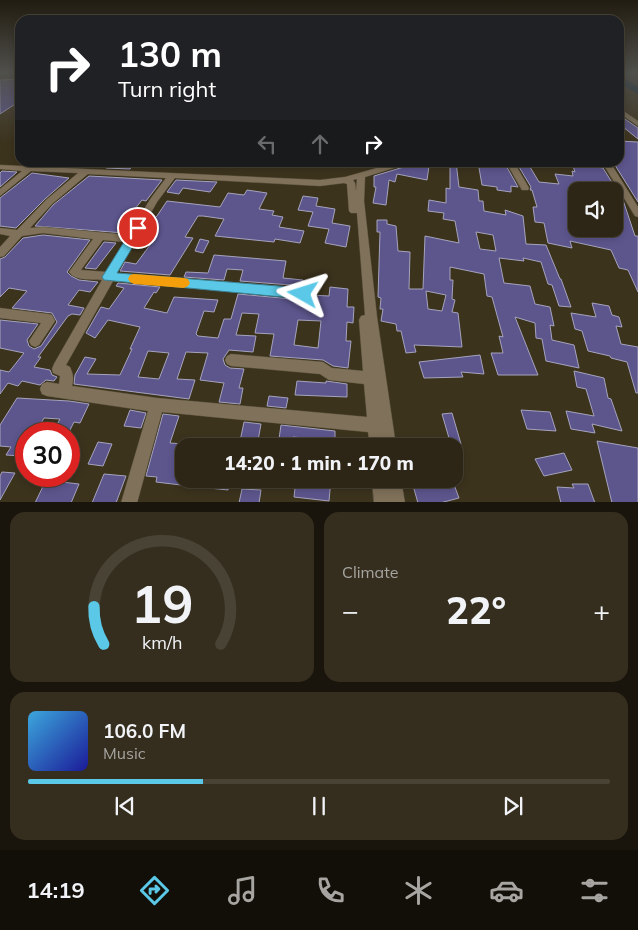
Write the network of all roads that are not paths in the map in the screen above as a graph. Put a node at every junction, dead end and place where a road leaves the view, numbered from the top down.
1 (624, 114) edge
2 (624, 118) edge
3 (629, 118) junction
4 (638, 124) edge
5 (0, 167) edge
6 (392, 167) edge
7 (513, 167) edge
8 (609, 167) edge
9 (29, 169) junction
10 (86, 170) junction
11 (173, 175) junction
12 (354, 178) junction
13 (525, 188) dead end
14 (0, 193) edge
15 (357, 201) junction
16 (638, 214) edge
17 (0, 231) edge
18 (20, 234) junction
19 (101, 235) junction
20 (131, 239) junction
21 (0, 253) edge
22 (108, 277) junction
23 (303, 294) dead end
24 (0, 313) edge
25 (35, 341) dead end
26 (231, 360) dead end
27 (370, 378) junction
28 (47, 389) dead end
29 (64, 390) junction
30 (157, 405) junction
31 (374, 425) junction
32 (376, 438) edge
33 (388, 438) edge
34 (381, 488) edge
35 (395, 488) edge
36 (129, 502) edge
37 (382, 502) edge
38 (397, 502) edge

1 - 3 street
2 - 3 street
3 - 4 street
5 - 9 street
6 - 12 street
7 - 13 street
8 - 16 street
9 - 10 street
9 - 14 street
10 - 11 street
10 - 18 street
11 - 12 street
11 - 20 street
12 - 15 street
12 - 15 street
15 - 27 street
15 - 33 street
17 - 18 street
18 - 19 street
18 - 21 street
19 - 20 street
19 - 22 street
20 - 22 street
22 - 23 street
22 - 29 street
24 - 25 street
26 - 27 street
27 - 31 street
28 - 29 street
29 - 30 street
30 - 31 street
30 - 36 street
31 - 32 street
34 - 37 street
35 - 38 street

